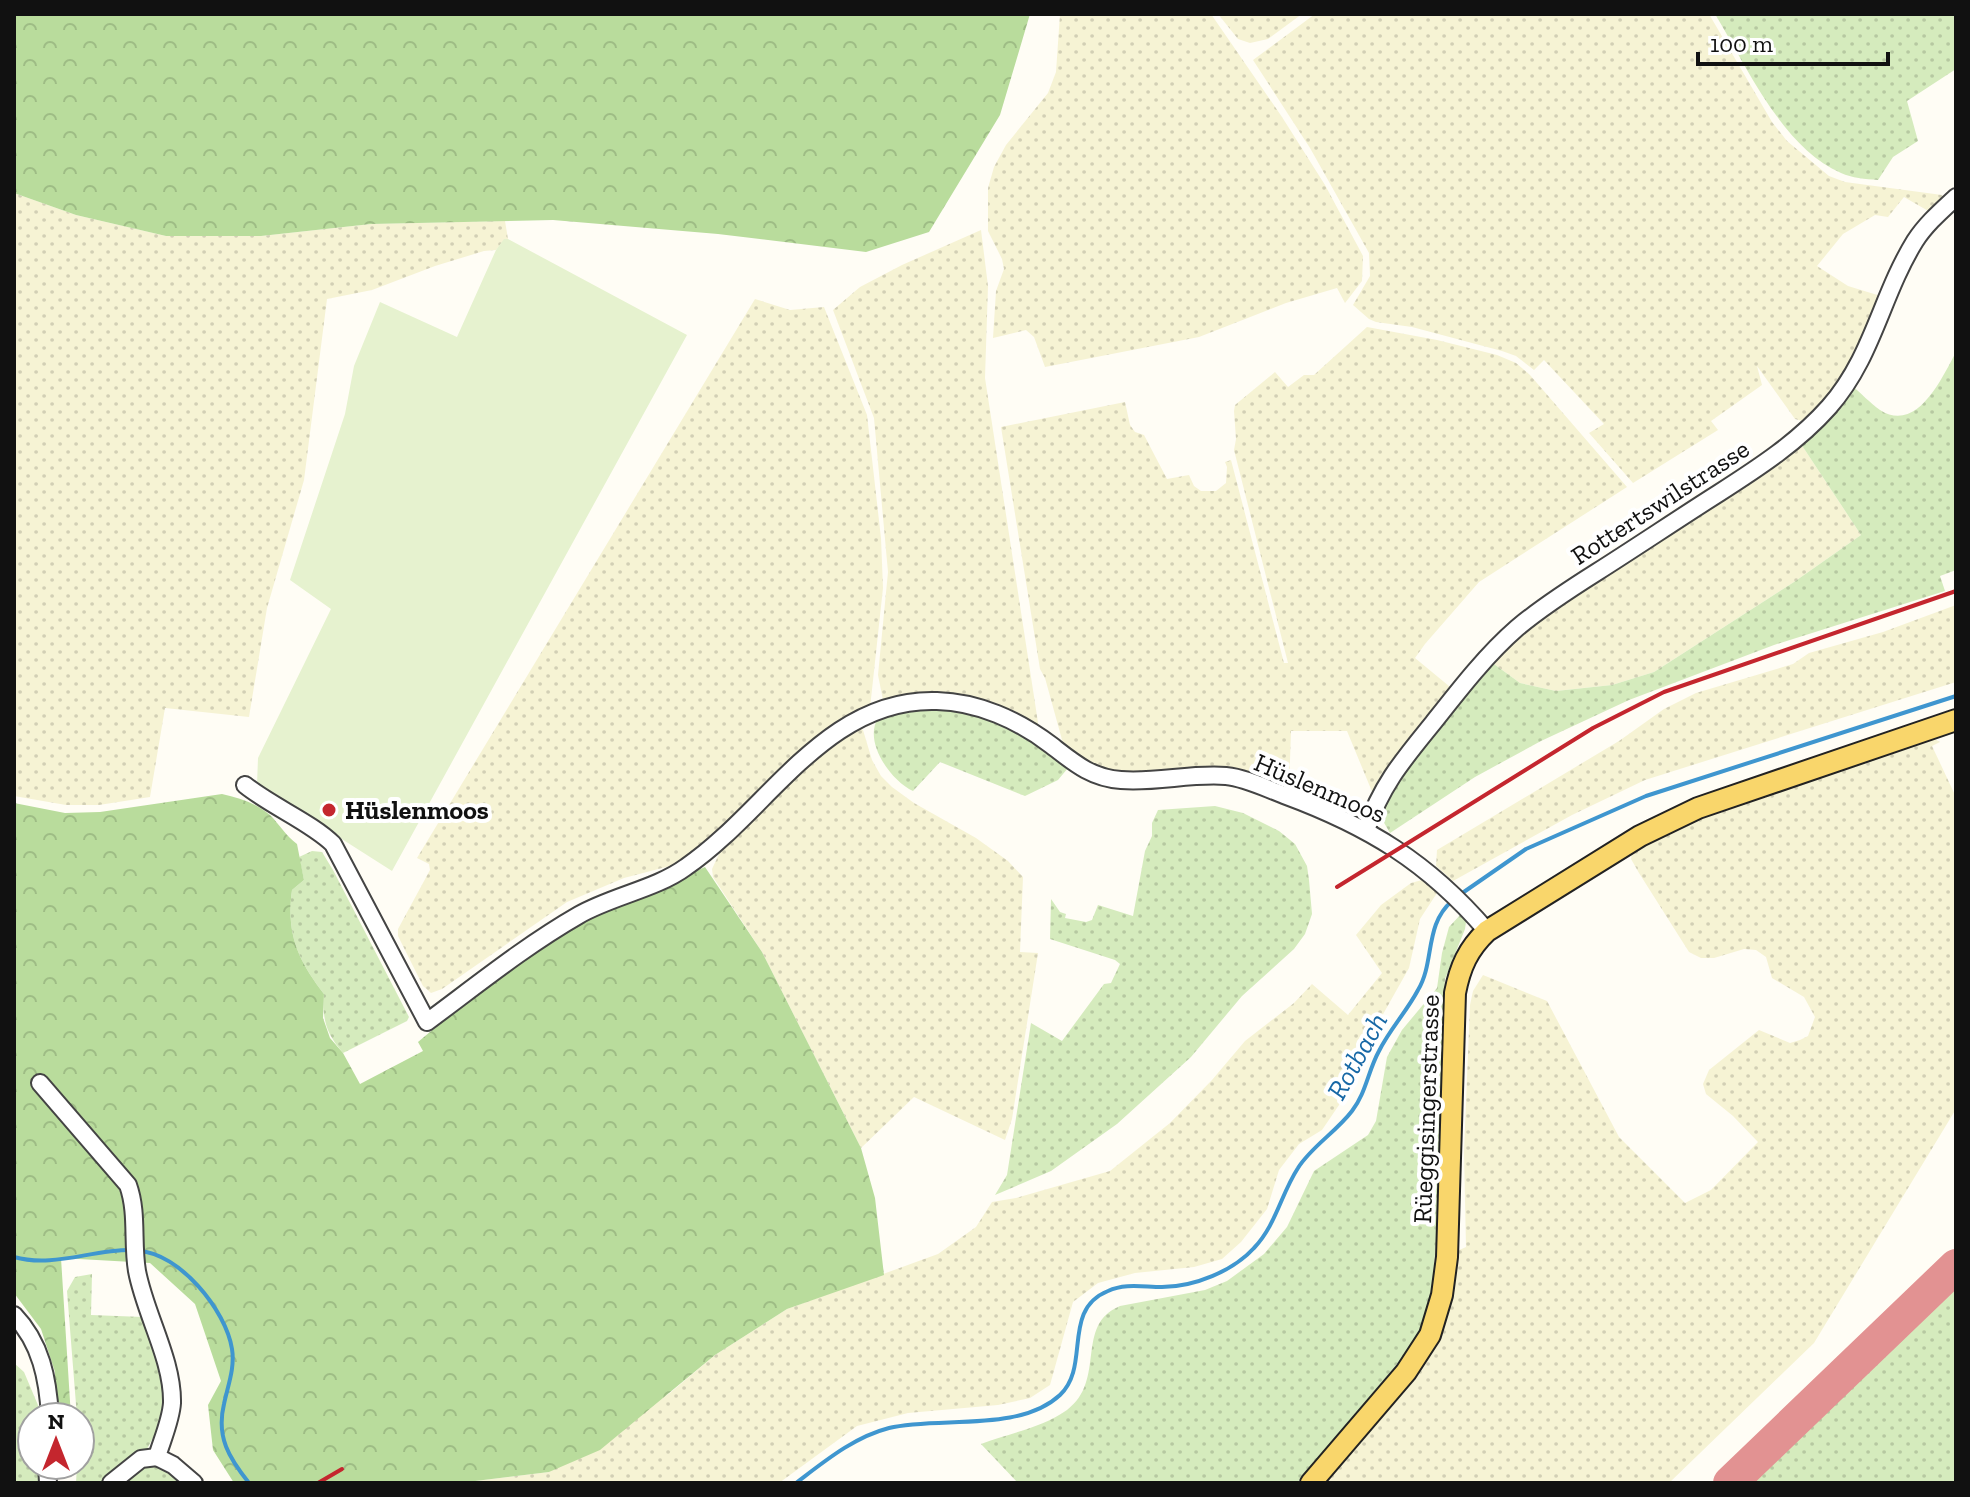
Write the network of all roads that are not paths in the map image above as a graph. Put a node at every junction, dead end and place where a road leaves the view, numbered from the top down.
1 (1956, 197) edge
2 (1956, 720) edge
3 (245, 785) dead end
4 (1366, 830) junction
5 (1487, 931) junction
6 (40, 1083) dead end
7 (14, 1315) edge
8 (49, 1401) edge
9 (157, 1457) junction
10 (111, 1483) edge
11 (194, 1483) edge
12 (1311, 1483) edge

1 - 4 street, Rottertswilstrasse
2 - 5 main road, Rüeggisingerstrasse
3 - 4 street, Hüslenmoos
4 - 5 street, Hüslenmoos
5 - 12 main road, Rüeggisingerstrasse
6 - 9 street
7 - 8 street
9 - 10 street
9 - 11 street

